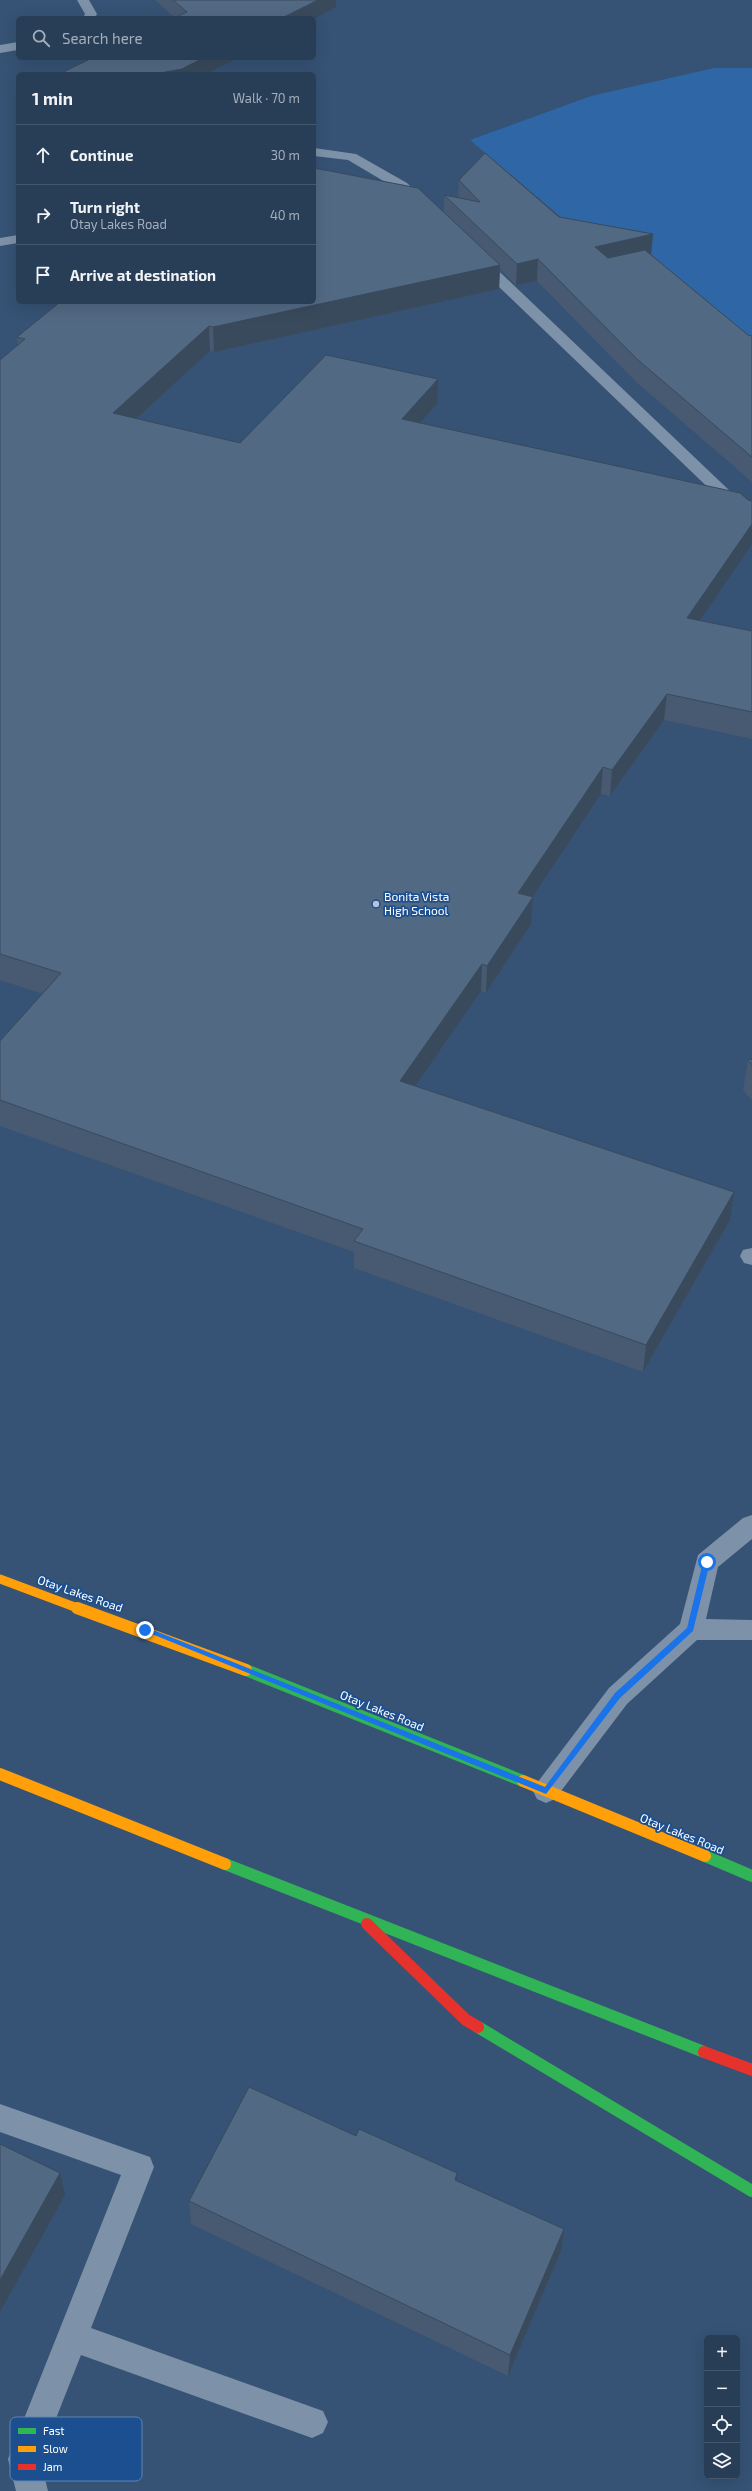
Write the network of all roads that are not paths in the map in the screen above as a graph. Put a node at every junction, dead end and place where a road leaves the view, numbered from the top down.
1 (84, 0) edge
2 (90, 16) edge
3 (16, 46) edge
4 (0, 49) edge
5 (316, 152) edge
6 (431, 214) edge
7 (16, 239) edge
8 (0, 242) edge
9 (465, 247) edge
10 (752, 521) edge
11 (752, 1526) edge
12 (0, 1579) edge
13 (691, 1629) junction
14 (752, 1630) edge
15 (0, 1774) edge
16 (546, 1791) junction
17 (752, 1876) edge
18 (360, 1918) junction
19 (752, 2070) edge
20 (0, 2118) edge
21 (752, 2191) edge
22 (73, 2337) junction
23 (41, 2417) edge
24 (312, 2422) dead end
25 (30, 2481) edge
26 (32, 2491) edge

1 - 2 street
3 - 4 street
5 - 6 street
7 - 8 street
9 - 10 street
11 - 13 street
12 - 16 main road, Otay Lakes Road
13 - 14 street
13 - 16 street
15 - 18 main road
16 - 17 main road, Otay Lakes Road
18 - 19 main road
18 - 21 main road
20 - 22 street
22 - 23 street
22 - 24 street
25 - 26 street

